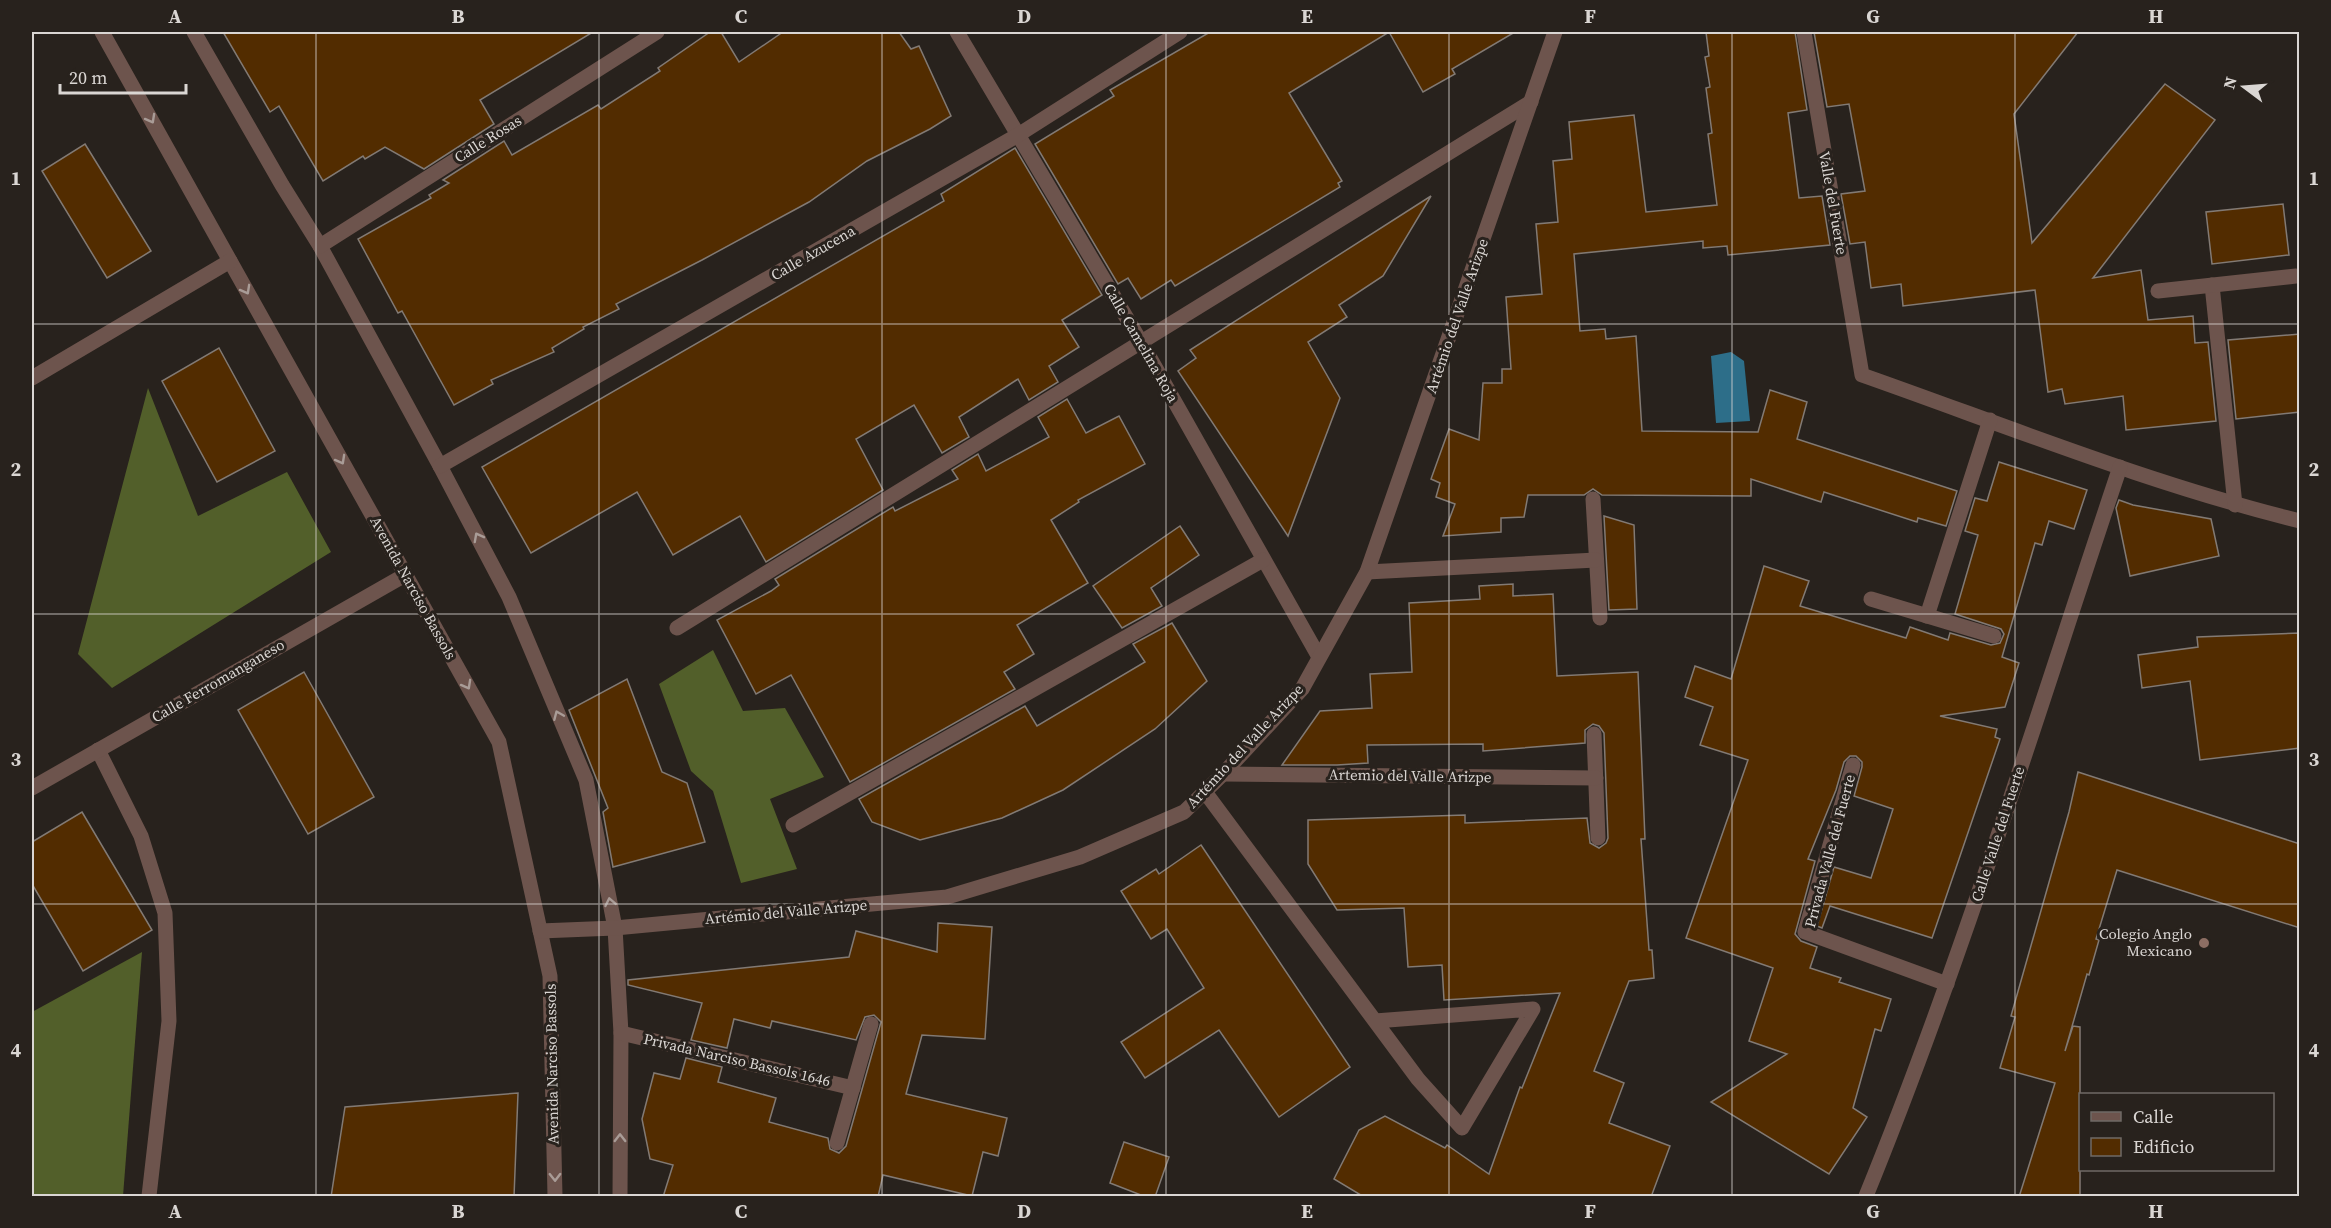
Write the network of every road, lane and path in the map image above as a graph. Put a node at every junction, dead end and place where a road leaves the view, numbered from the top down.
1 (102, 32) edge
2 (194, 32) edge
3 (657, 32) edge
4 (957, 32) edge
5 (1180, 32) edge
6 (1555, 32) edge
7 (1804, 32) edge
8 (1531, 102) junction
9 (1018, 135) junction
10 (320, 246) junction
11 (230, 261) junction
12 (2296, 276) dead end
13 (2212, 285) junction
14 (2158, 291) dead end
15 (1141, 342) junction
16 (32, 378) edge
17 (1990, 420) junction
18 (440, 466) junction
19 (2120, 467) junction
20 (1593, 500) dead end
21 (2235, 505) junction
22 (2300, 521) edge
23 (1263, 560) junction
24 (1596, 560) junction
25 (1367, 572) junction
26 (405, 574) junction
27 (1871, 599) dead end
28 (1927, 616) junction
29 (1600, 618) dead end
30 (678, 628) dead end
31 (1995, 636) dead end
32 (1319, 657) junction
33 (1594, 734) dead end
34 (98, 750) junction
35 (1853, 765) dead end
36 (1223, 774) junction
37 (1596, 778) junction
38 (32, 788) edge
39 (1204, 792) junction
40 (793, 825) dead end
41 (1598, 838) dead end
42 (615, 928) junction
43 (540, 931) junction
44 (1947, 984) junction
45 (1375, 1021) junction
46 (871, 1024) dead end
47 (621, 1033) junction
48 (853, 1088) junction
49 (837, 1143) dead end
50 (148, 1197) edge
51 (555, 1197) edge
52 (620, 1197) edge
53 (1866, 1197) edge

1 -> 11 street, Avenida Narciso Bassols
2 - 10 street
3 - 10 street, Calle Rosas
4 - 9 street, Calle Camelina Roja
5 - 9 street, Calle Azucena
6 - 8 street, Artémio del Valle Arizpe
7 - 17 street, Valle del Fuerte
8 - 15 street
8 - 25 street, Artémio del Valle Arizpe
9 - 15 street, Calle Camelina Roja
9 - 18 street, Calle Azucena
10 - 18 street
11 - 16 street
11 -> 26 street, Avenida Narciso Bassols
12 - 13 street
13 - 14 street
13 - 21 street
15 - 23 street, Calle Camelina Roja
15 - 30 street
17 - 19 street
17 - 28 street
42 -> 18 street
19 - 21 street
19 - 44 street, Calle Valle del Fuerte
20 - 24 street
21 - 22 street
23 - 32 street, Calle Camelina Roja
23 - 40 street
24 - 25 street
24 - 29 street
25 - 32 street, Artémio del Valle Arizpe
26 - 34 street, Calle Ferromanganeso
26 -> 43 street, Avenida Narciso Bassols
27 - 28 street
28 - 31 street
32 - 36 street, Artémio del Valle Arizpe
33 - 37 street
34 - 38 street, Calle Ferromanganeso
34 - 50 street
35 - 44 street, Privada Valle del Fuerte
36 - 37 street, Artemio del Valle Arizpe
36 - 39 street, Artémio del Valle Arizpe
37 - 41 street
39 - 42 street, Artémio del Valle Arizpe
39 - 45 street
42 - 43 street, Artémio del Valle Arizpe
42 - 47 street
43 -> 51 street, Avenida Narciso Bassols
44 - 53 street, Calle Valle del Fuerte
45 - 45 street
46 - 48 street
47 - 48 street, Privada Narciso Bassols 1646
52 -> 47 street
48 - 49 street

